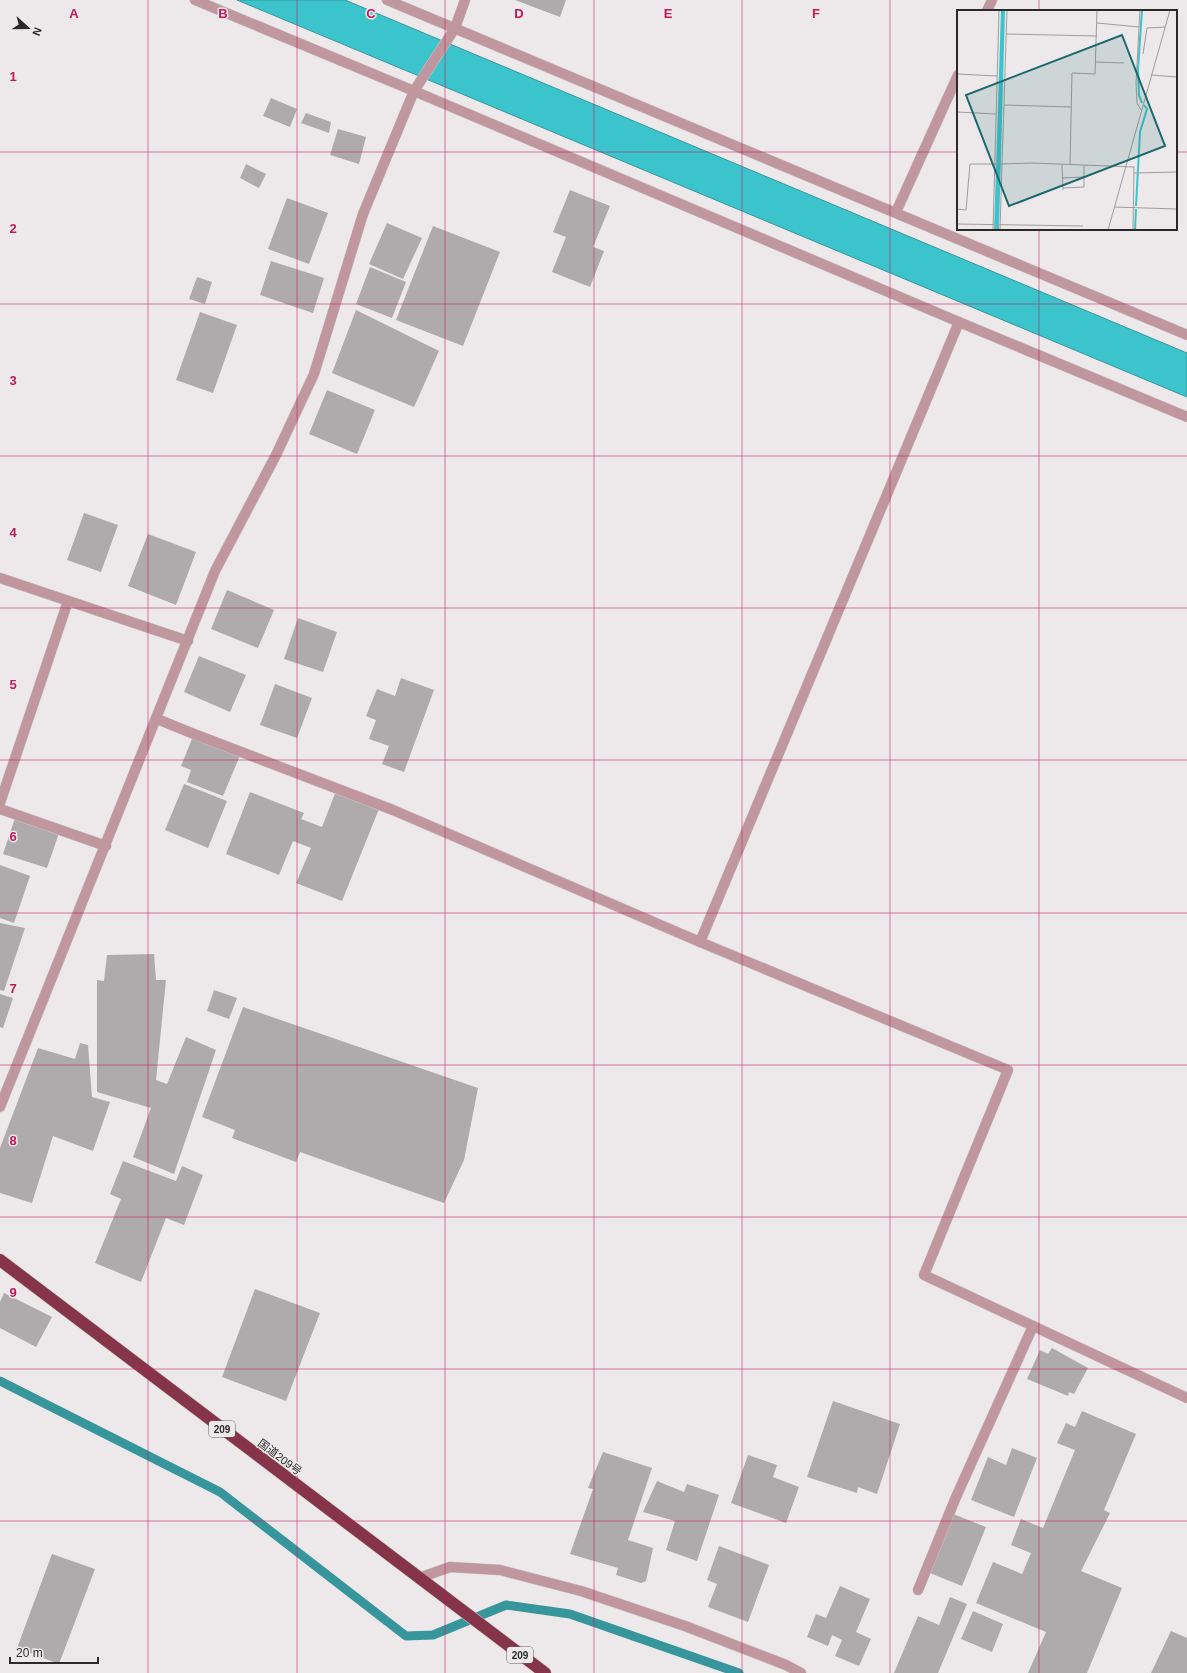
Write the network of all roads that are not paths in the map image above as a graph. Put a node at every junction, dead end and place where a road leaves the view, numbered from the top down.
1 (194, 0) edge
2 (387, 0) edge
3 (465, 0) edge
4 (992, 0) edge
5 (987, 10) edge
6 (455, 28) junction
7 (957, 77) edge
8 (414, 91) junction
9 (896, 212) junction
10 (959, 322) junction
11 (1187, 335) edge
12 (1187, 416) edge
13 (0, 578) edge
14 (68, 601) junction
15 (188, 641) junction
16 (157, 718) junction
17 (0, 803) edge
18 (0, 809) edge
19 (106, 846) junction
20 (700, 942) junction
21 (0, 1108) edge
22 (0, 1260) edge
23 (1033, 1326) junction
24 (1187, 1398) edge
25 (419, 1578) junction
26 (918, 1590) dead end
27 (545, 1673) edge
28 (801, 1673) edge

1 - 8 street
2 - 6 street
3 - 6 street
4 - 5 street
6 - 8 street
6 - 9 street
7 - 9 street
8 - 10 street
8 - 15 street
9 - 11 street
10 - 12 street
10 - 20 street
13 - 14 street
14 - 15 street
14 - 17 street
15 - 16 street
16 - 19 street
16 - 20 street
18 - 19 street
19 - 21 street
20 - 23 street
22 - 25 highway, 国道209号 / 209
23 - 24 street
23 - 26 street
25 - 27 highway, 国道209号 / 209
25 - 28 street

